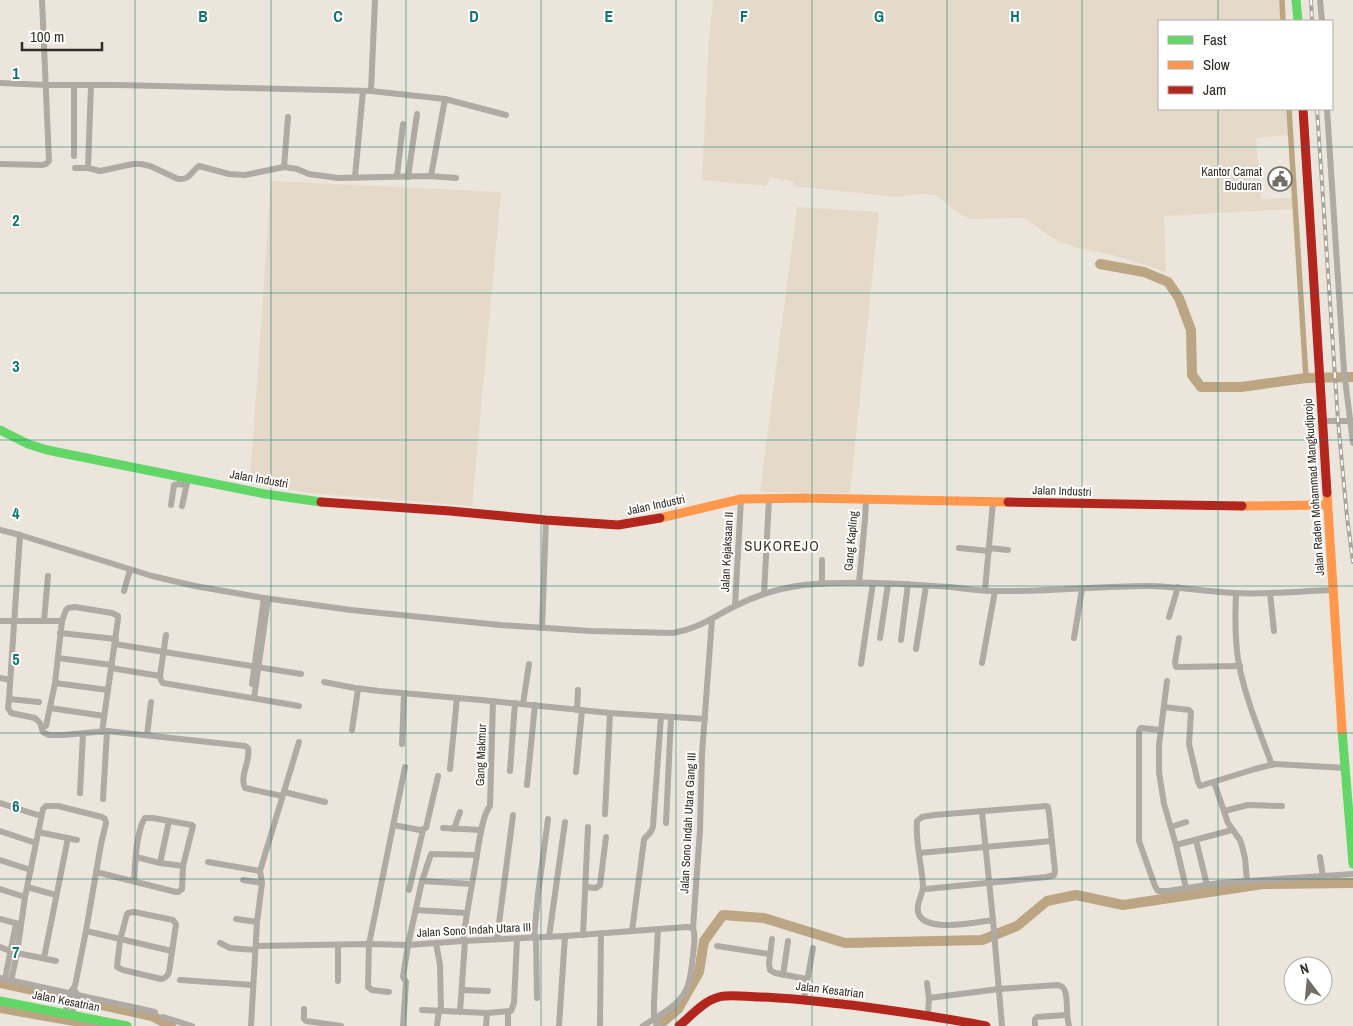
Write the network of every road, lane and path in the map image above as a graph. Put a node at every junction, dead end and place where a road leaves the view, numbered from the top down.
1 (42, 0) edge
2 (375, 0) edge
3 (1296, 0) edge
4 (1303, 0) edge
5 (1320, 0) edge
6 (1298, 20) edge
7 (1305, 20) edge
8 (1322, 20) edge
9 (0, 83) edge
10 (46, 85) junction
11 (74, 85) junction
12 (91, 85) junction
13 (363, 91) junction
14 (371, 91) junction
15 (445, 99) junction
16 (1303, 110) edge
17 (1310, 110) edge
18 (1327, 110) edge
19 (417, 114) dead end
20 (506, 115) dead end
21 (288, 117) dead end
22 (403, 124) dead end
23 (74, 156) dead end
24 (0, 164) edge
25 (284, 167) junction
26 (75, 168) dead end
27 (88, 168) junction
28 (397, 176) junction
29 (431, 176) junction
30 (355, 177) junction
31 (408, 177) junction
32 (456, 178) dead end
33 (1323, 370) junction
34 (1324, 386) junction
35 (1328, 421) junction
36 (1352, 421) edge
37 (0, 430) edge
38 (1353, 443) edge
39 (187, 482) junction
40 (769, 499) junction
41 (741, 500) junction
42 (866, 500) junction
43 (993, 502) junction
44 (170, 504) dead end
45 (1327, 505) junction
46 (182, 506) dead end
47 (546, 520) junction
48 (0, 530) edge
49 (20, 535) junction
50 (959, 548) dead end
51 (989, 550) junction
52 (1008, 550) dead end
53 (822, 560) dead end
54 (130, 570) junction
55 (48, 576) dead end
56 (859, 583) junction
57 (873, 583) junction
58 (822, 584) junction
59 (888, 584) junction
60 (908, 584) junction
61 (926, 586) junction
62 (1178, 587) junction
63 (1082, 589) junction
64 (985, 590) junction
65 (1332, 590) junction
66 (124, 591) dead end
67 (996, 591) junction
68 (1236, 593) junction
69 (1270, 593) junction
70 (764, 594) junction
71 (266, 599) junction
72 (735, 606) junction
73 (1169, 617) dead end
74 (712, 618) junction
75 (0, 621) edge
76 (44, 621) junction
77 (62, 621) junction
78 (15, 622) junction
79 (542, 628) junction
80 (1274, 631) dead end
81 (60, 633) junction
82 (166, 635) dead end
83 (880, 638) dead end
84 (1074, 638) dead end
85 (1179, 638) dead end
86 (901, 640) dead end
87 (116, 642) junction
88 (916, 649) dead end
89 (164, 651) junction
90 (58, 658) junction
91 (982, 663) dead end
92 (529, 664) dead end
93 (861, 664) dead end
94 (257, 666) junction
95 (1240, 666) junction
96 (112, 667) junction
97 (301, 674) dead end
98 (160, 676) junction
99 (0, 678) edge
100 (10, 680) junction
101 (1167, 681) dead end
102 (324, 682) dead end
103 (55, 683) junction
104 (358, 689) junction
105 (108, 690) junction
106 (578, 690) dead end
107 (404, 694) junction
108 (252, 698) junction
109 (457, 698) junction
110 (9, 699) junction
111 (493, 701) junction
112 (40, 702) dead end
113 (152, 702) dead end
114 (515, 703) junction
115 (523, 704) junction
116 (536, 705) junction
117 (299, 706) dead end
118 (1164, 707) junction
119 (50, 708) junction
120 (579, 710) junction
121 (610, 713) junction
122 (104, 716) junction
123 (661, 716) junction
124 (671, 717) junction
125 (1344, 717) junction
126 (706, 719) junction
127 (46, 726) dead end
128 (352, 730) dead end
129 (1161, 730) junction
130 (105, 732) junction
131 (83, 734) junction
132 (147, 735) junction
133 (299, 742) dead end
134 (402, 744) dead end
135 (1272, 765) junction
136 (1350, 766) edge
137 (405, 767) dead end
138 (450, 770) dead end
139 (510, 771) dead end
140 (576, 772) dead end
141 (438, 776) dead end
142 (1214, 782) junction
143 (528, 785) dead end
144 (80, 793) dead end
145 (283, 794) junction
146 (103, 799) dead end
147 (325, 802) dead end
148 (0, 803) edge
149 (1282, 806) dead end
150 (1224, 811) junction
151 (460, 812) dead end
152 (982, 812) junction
153 (605, 814) dead end
154 (513, 815) dead end
155 (41, 816) junction
156 (548, 820) dead end
157 (169, 821) junction
158 (565, 822) dead end
159 (1186, 822) dead end
160 (666, 823) dead end
161 (394, 824) junction
162 (588, 827) dead end
163 (1171, 827) junction
164 (443, 828) dead end
165 (454, 829) junction
166 (423, 830) junction
167 (481, 830) junction
168 (1232, 830) junction
169 (0, 831) edge
170 (38, 832) junction
171 (606, 837) dead end
172 (68, 838) junction
173 (76, 840) dead end
174 (1196, 840) junction
175 (1052, 841) junction
176 (36, 843) junction
177 (1176, 845) junction
178 (985, 847) junction
179 (920, 853) junction
180 (477, 855) junction
181 (136, 857) junction
182 (1320, 857) dead end
183 (0, 860) edge
184 (208, 862) dead end
185 (160, 863) junction
186 (1353, 864) edge
187 (183, 866) junction
188 (31, 870) junction
189 (96, 872) junction
190 (260, 872) junction
191 (1353, 874) edge
192 (1323, 876) junction
193 (243, 880) dead end
194 (134, 881) junction
195 (422, 881) junction
196 (1247, 881) junction
197 (989, 882) junction
198 (262, 883) junction
199 (472, 884) junction
200 (1207, 885) junction
201 (586, 887) junction
202 (27, 888) junction
203 (923, 888) junction
204 (1186, 888) junction
205 (0, 889) edge
206 (409, 890) dead end
207 (56, 896) junction
208 (25, 897) junction
209 (416, 910) junction
210 (466, 913) junction
211 (0, 919) edge
212 (236, 919) dead end
213 (993, 920) junction
214 (257, 922) junction
215 (18, 924) junction
216 (693, 928) junction
217 (658, 929) junction
218 (86, 931) junction
219 (632, 931) junction
220 (601, 933) junction
221 (583, 935) junction
222 (565, 936) junction
223 (549, 937) junction
224 (517, 938) junction
225 (535, 938) junction
226 (497, 939) junction
227 (120, 940) junction
228 (772, 940) dead end
229 (464, 941) junction
230 (788, 941) dead end
231 (220, 943) dead end
232 (436, 943) junction
233 (369, 944) junction
234 (338, 945) junction
235 (408, 945) junction
236 (717, 946) dead end
237 (0, 947) edge
238 (255, 948) junction
239 (813, 948) dead end
240 (172, 951) junction
241 (13, 952) junction
242 (769, 954) junction
243 (44, 958) junction
244 (56, 961) dead end
245 (782, 975) junction
246 (5, 979) edge
247 (806, 979) junction
248 (180, 980) dead end
249 (338, 981) dead end
250 (927, 983) dead end
251 (253, 985) junction
252 (999, 989) junction
253 (462, 990) junction
254 (488, 991) dead end
255 (389, 992) dead end
256 (73, 996) junction
257 (537, 998) dead end
258 (929, 998) junction
259 (804, 999) junction
260 (0, 1001) edge
261 (304, 1009) dead end
262 (422, 1010) dead end
263 (440, 1010) junction
264 (155, 1012) dead end
265 (460, 1012) junction
266 (508, 1012) junction
267 (69, 1013) junction
268 (487, 1013) junction
269 (928, 1015) junction
270 (1066, 1015) junction
271 (163, 1017) dead end
272 (656, 1022) edge
273 (128, 1026) edge
274 (192, 1026) edge
275 (251, 1026) edge
276 (341, 1026) edge
277 (402, 1026) edge
278 (437, 1026) edge
279 (486, 1026) edge
280 (508, 1026) edge
281 (559, 1026) edge
282 (600, 1026) edge
283 (643, 1026) edge
284 (679, 1026) edge
285 (986, 1026) edge
286 (1002, 1026) edge
287 (1035, 1026) edge
288 (1068, 1026) edge

1 - 10 street
2 - 14 street
3 - 6 main road
4 - 7 main road
5 - 8 street
9 - 10 street
10 - 11 street
10 - 24 street
11 - 12 street
11 - 23 street
12 - 13 street
12 - 27 street
13 - 14 street
13 - 30 street
14 - 15 street
15 - 20 street
15 - 29 street
16 - 33 main road, Jalan Raden Mohammad Mangkudiprojo
17 - 33 main road, Jalan Raden Mohammad Mangkudiprojo
18 - 36 street
19 - 31 street
21 - 25 street
22 - 28 street
25 - 27 street
25 - 30 street
26 - 27 street
28 - 30 street
28 - 31 street
29 - 31 street
29 - 32 street
33 - 34 main road, Jalan Raden Mohammad Mangkudiprojo
34 - 35 main road, Jalan Raden Mohammad Mangkudiprojo
34 - 45 main road, Jalan Raden Mohammad Mangkudiprojo
35 - 36 street
35 - 125 main road, Jalan Raden Mohammad Mangkudiprojo
36 - 38 street
37 - 39 main road, Jalan Industri
39 - 44 street
39 - 46 street
39 - 47 main road, Jalan Industri
40 - 41 main road, Jalan Industri
40 - 42 main road, Jalan Industri
40 - 70 street
41 - 47 main road, Jalan Industri
41 - 72 street, Jalan Kejaksaan II
42 - 43 main road, Jalan Industri
42 - 56 street, Gang Kapling
43 - 45 main road, Jalan Industri
43 - 51 street
45 - 65 main road, Jalan Raden Mohammad Mangkudiprojo
47 - 79 street
48 - 49 street
49 - 54 street
49 - 78 street
50 - 51 street
51 - 52 street
51 - 64 street
53 - 58 street
54 - 66 street
54 - 71 street
55 - 76 street
56 - 57 street
56 - 58 street
57 - 59 street
57 - 93 street
58 - 70 street
59 - 60 street
59 - 83 street
60 - 61 street
60 - 86 street
61 - 64 street
61 - 88 street
62 - 63 street
62 - 68 street
62 - 73 street
63 - 67 street
63 - 84 street
64 - 67 street
65 - 69 street
65 - 125 main road, Jalan Raden Mohammad Mangkudiprojo
67 - 91 street
68 - 69 street
68 - 95 street
69 - 80 street
70 - 72 street
71 - 79 street
71 - 94 street
72 - 74 street
74 - 79 street
74 - 126 street, Jalan Sono Indah Utara Gang III
75 - 78 street
76 - 77 street
76 - 78 street
77 - 81 street
77 - 87 street
78 - 100 street
81 - 87 street
81 - 90 street
82 - 89 street
85 - 95 street
87 - 89 street
87 - 96 street
89 - 94 street
89 - 98 street
90 - 96 street
90 - 103 street
92 - 115 street
94 - 97 street
94 - 108 street
95 - 135 street
96 - 98 street
96 - 105 street
98 - 108 street
99 - 100 street
100 - 110 street
101 - 118 street
102 - 104 street
103 - 105 street
103 - 119 street
104 - 107 street
104 - 128 street
105 - 122 street
106 - 120 street
107 - 109 street
107 - 134 street
108 - 117 street
109 - 111 street
109 - 138 street
110 - 112 street
110 - 131 street
111 - 114 street
111 - 167 street, Gang Makmur
113 - 132 street
114 - 115 street
114 - 139 street
115 - 116 street
116 - 120 street
116 - 143 street
118 - 129 street
118 - 142 street
119 - 122 street
119 - 127 street
120 - 121 street
120 - 140 street
121 - 123 street
121 - 153 street
122 - 130 street
123 - 124 street
123 - 219 street
124 - 126 street
124 - 160 street
125 - 136 main road, Jalan Raden Mohammad Mangkudiprojo
126 - 216 street, Jalan Sono Indah Utara Gang III
129 - 163 street
129 - 204 street
130 - 131 street
130 - 132 street
130 - 146 street
131 - 144 street
132 - 145 street
133 - 145 street
135 - 136 street
135 - 142 street
136 - 186 main road, Jalan Raden Mohammad Mangkudiprojo
137 - 161 street
141 - 166 street
142 - 150 street
145 - 147 street
145 - 190 street
148 - 155 street
149 - 150 street
150 - 168 street
151 - 165 street
152 - 175 street
152 - 178 street
152 - 179 street
154 - 226 street
155 - 170 street
155 - 189 street
156 - 225 street
157 - 181 street
157 - 185 street
157 - 187 street
158 - 223 street
159 - 163 street
161 - 166 street
161 - 233 street
162 - 201 street
163 - 177 street
164 - 165 street
165 - 167 street
166 - 206 street
167 - 180 street, Gang Makmur
168 - 174 street
168 - 196 street
169 - 176 street
170 - 172 street
170 - 176 street
171 - 201 street
172 - 173 street
172 - 207 street
174 - 177 street
174 - 200 street
175 - 178 street
175 - 197 street
176 - 188 street
177 - 204 street
178 - 179 street
178 - 197 street
179 - 203 street
180 - 195 street
180 - 199 street, Gang Makmur
181 - 185 street
181 - 194 street
182 - 192 street
183 - 188 street
184 - 190 street
185 - 187 street
187 - 194 street
188 - 202 street
189 - 194 street
189 - 218 street
190 - 198 street
191 - 192 street
192 - 196 street
193 - 198 street
195 - 199 street
195 - 209 street
196 - 200 street
197 - 203 street
197 - 213 street
198 - 214 street
199 - 210 street, Gang Makmur
200 - 204 street
201 - 221 street
202 - 207 street
202 - 208 street
203 - 213 street
205 - 208 street
207 - 243 street
208 - 215 street
209 - 210 street
209 - 235 street
210 - 229 street, Gang Makmur
211 - 215 street
212 - 214 street
213 - 252 street
214 - 238 street
215 - 241 street
216 - 217 street, Jalan Sono Indah Utara III
216 - 272 street, Jalan Sono Indah Utara Gang III
217 - 219 street, Jalan Sono Indah Utara III
217 - 272 street
218 - 227 street
218 - 256 street
219 - 220 street, Jalan Sono Indah Utara III
220 - 221 street, Jalan Sono Indah Utara III
220 - 282 street
221 - 222 street, Jalan Sono Indah Utara III
222 - 223 street, Jalan Sono Indah Utara III
222 - 281 street
223 - 225 street, Jalan Sono Indah Utara III
224 - 225 street, Jalan Sono Indah Utara III
224 - 226 street, Jalan Sono Indah Utara III
224 - 266 street
225 - 257 street
226 - 229 street, Jalan Sono Indah Utara III
227 - 240 street
227 - 240 street
227 - 240 street
228 - 242 street
229 - 232 street, Jalan Sono Indah Utara III
229 - 253 street, Gang Makmur
230 - 245 street
231 - 238 street, Jalan Sono Indah Utara III
232 - 235 street, Jalan Sono Indah Utara III
232 - 263 street
233 - 234 street, Jalan Sono Indah Utara III
233 - 235 street, Jalan Sono Indah Utara III
233 - 255 street
234 - 238 street, Jalan Sono Indah Utara III
234 - 249 street
235 - 277 street
236 - 242 street
237 - 241 street
238 - 251 street
239 - 247 street
241 - 243 street
241 - 246 street
242 - 245 street
243 - 244 street
245 - 247 street
246 - 256 street
247 - 259 street
248 - 251 street
250 - 258 street
251 - 275 street
252 - 258 street
252 - 270 street
252 - 286 street
253 - 254 street
253 - 265 street, Gang Makmur
256 - 264 street
256 - 267 street
258 - 269 street
259 - 269 main road, Jalan Kesatrian
259 - 284 main road, Jalan Kesatrian
260 - 267 main road, Jalan Kesatrian
261 - 276 street
262 - 263 street
263 - 265 street
263 - 278 street
265 - 268 street
266 - 268 street
266 - 280 street
267 - 273 main road, Jalan Kesatrian
268 - 279 street
269 - 285 main road, Jalan Kesatrian
270 - 287 street
270 - 288 street
271 - 274 street
272 - 283 street, Jalan Sono Indah Utara Gang III

